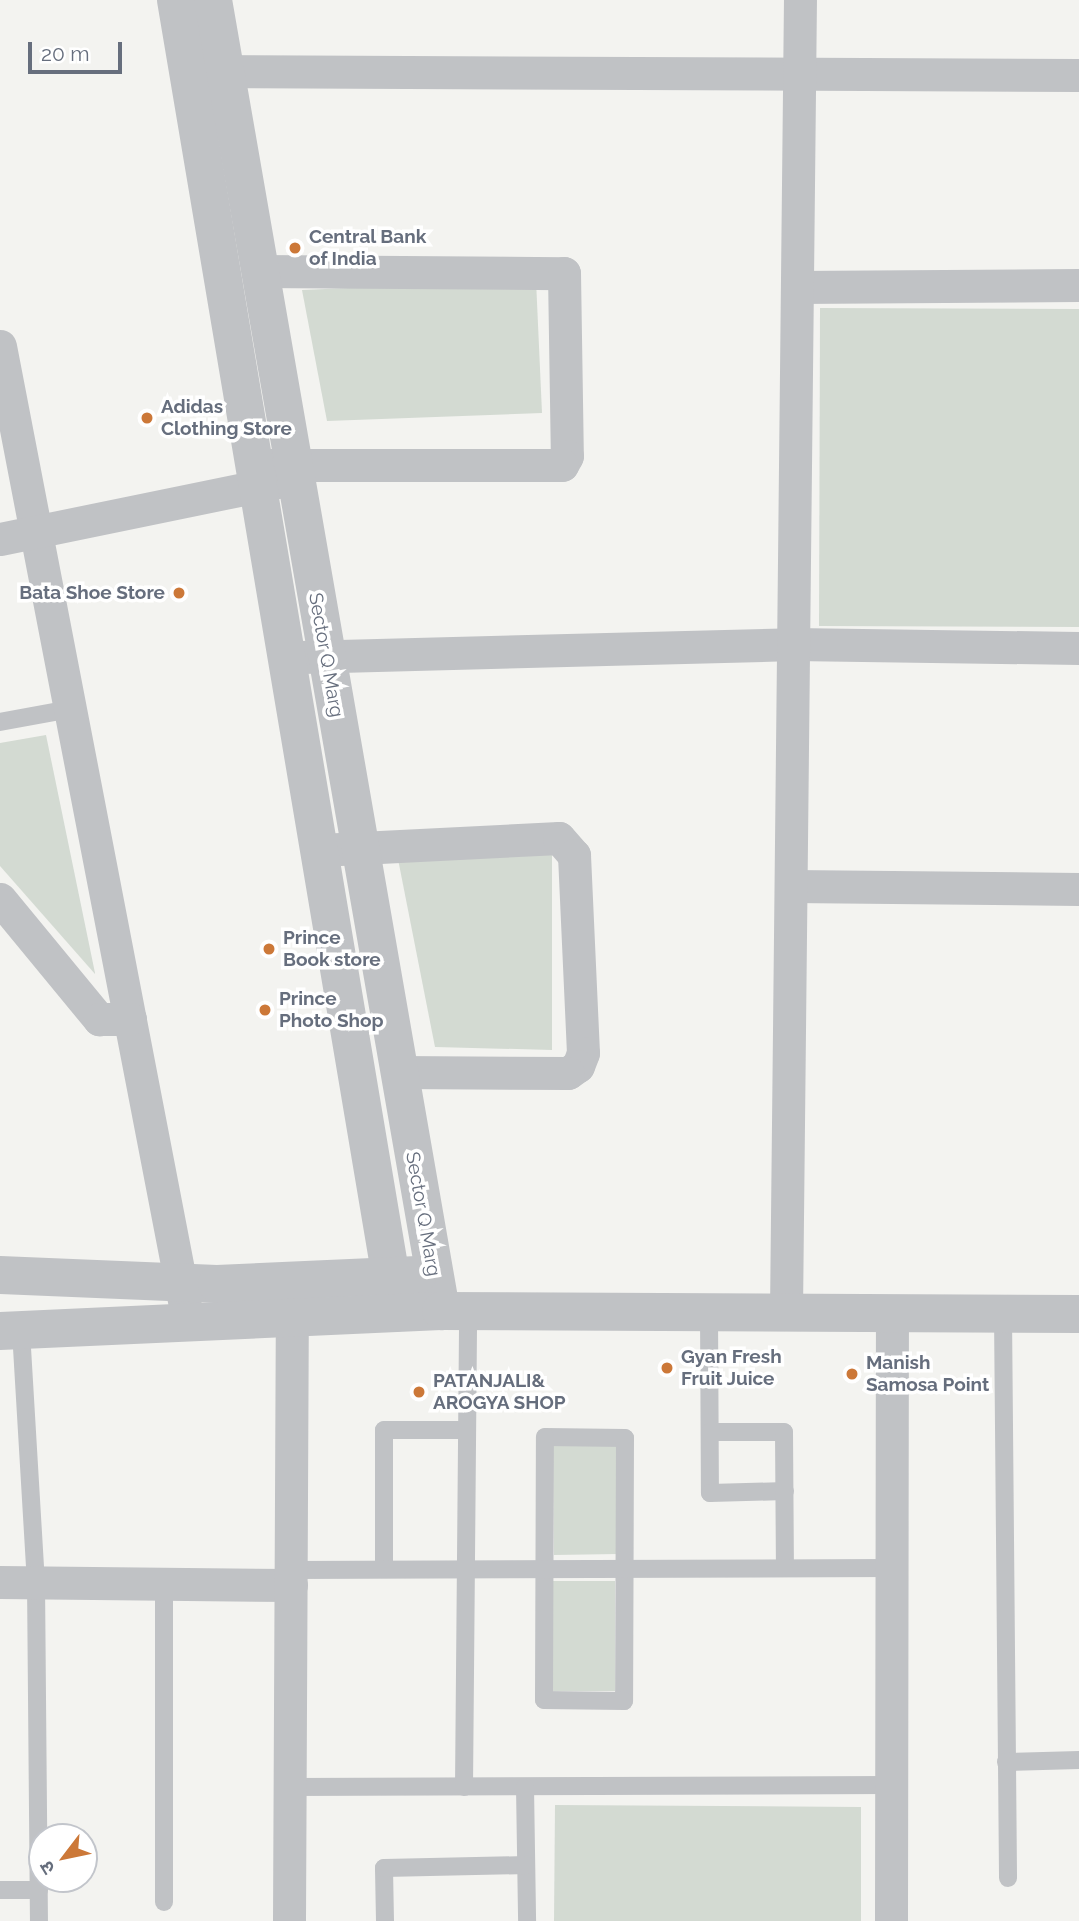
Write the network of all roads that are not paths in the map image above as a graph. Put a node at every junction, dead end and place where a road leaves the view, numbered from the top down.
1 (176, 0) edge
2 (213, 0) edge
3 (800, 0) edge
4 (206, 71) junction
5 (799, 73) junction
6 (1079, 75) edge
7 (259, 271) junction
8 (1079, 285) edge
9 (797, 287) junction
10 (0, 347) edge
11 (295, 471) junction
12 (256, 476) junction
13 (36, 532) junction
14 (0, 539) edge
15 (793, 644) junction
16 (1079, 648) edge
17 (326, 655) junction
18 (287, 658) junction
19 (70, 709) junction
20 (0, 722) edge
21 (359, 846) junction
22 (320, 850) junction
23 (791, 886) junction
24 (1079, 889) edge
25 (0, 900) edge
26 (130, 1019) junction
27 (399, 1072) junction
28 (0, 1275) edge
29 (292, 1281) junction
30 (181, 1282) junction
31 (394, 1295) junction
32 (447, 1298) junction
33 (709, 1312) junction
34 (786, 1312) junction
35 (892, 1313) junction
36 (1003, 1314) junction
37 (1079, 1314) edge
38 (292, 1319) junction
39 (188, 1324) junction
40 (11, 1331) edge
41 (467, 1430) junction
42 (710, 1432) junction
43 (785, 1491) junction
44 (785, 1568) junction
45 (892, 1568) junction
46 (384, 1569) junction
47 (466, 1569) junction
48 (544, 1569) junction
49 (625, 1569) junction
50 (291, 1577) junction
51 (0, 1582) edge
52 (36, 1582) junction
53 (164, 1582) junction
54 (1079, 1760) edge
55 (1006, 1762) junction
56 (891, 1785) junction
57 (290, 1787) junction
58 (464, 1787) junction
59 (525, 1787) junction
60 (38, 1823) edge
61 (526, 1865) junction
62 (1007, 1878) dead end
63 (0, 1890) edge
64 (28, 1890) edge
65 (39, 1893) edge
66 (164, 1902) dead end
67 (39, 1921) edge
68 (289, 1921) edge
69 (385, 1921) edge
70 (527, 1921) edge
71 (891, 1921) edge

1 - 4 street
2 - 4 street, Sector Q Marg
3 - 5 street
4 - 5 street
4 - 7 street, Sector Q Marg
4 - 12 street
5 - 6 street
5 - 9 street
7 - 11 street, Sector Q Marg
7 - 11 street
8 - 9 street
9 - 15 street
10 - 13 street
11 - 12 street
11 - 17 street, Sector Q Marg
12 - 13 street
12 - 18 street
13 - 14 street
13 - 19 street
15 - 16 street
15 - 17 street
15 - 23 street
17 - 18 street
17 - 21 street, Sector Q Marg
18 - 22 street
19 - 20 lane
19 - 26 street
21 - 22 street
21 - 27 street, Sector Q Marg
21 - 27 street
22 - 31 street
23 - 24 street
23 - 34 street
25 - 26 street
26 - 30 street
27 - 32 street, Sector Q Marg
28 - 30 street
29 - 30 street
29 - 31 street
29 - 38 street
30 - 39 street
31 - 32 street
31 - 38 street
32 - 33 street
32 - 41 lane
33 - 34 street
33 - 42 lane
34 - 35 street
35 - 36 street
35 - 45 street
36 - 37 street
36 - 55 lane
38 - 39 street
38 - 50 street
39 - 40 street
40 - 52 lane
41 - 46 lane
41 - 47 lane
42 - 43 lane
42 - 43 lane
43 - 44 lane
44 - 45 lane
44 - 49 lane
45 - 56 street
46 - 47 lane
46 - 50 lane
47 - 48 lane
47 - 58 lane
48 - 49 lane
48 - 49 lane
48 - 49 lane
50 - 53 street
50 - 57 street
51 - 52 street
52 - 53 street
52 - 60 lane
53 - 66 lane
54 - 55 lane
55 - 62 lane
56 - 59 lane
56 - 71 street
57 - 58 lane
57 - 68 street
58 - 59 lane
59 - 61 lane
61 - 69 lane
61 - 70 lane
63 - 64 lane
65 - 67 lane

